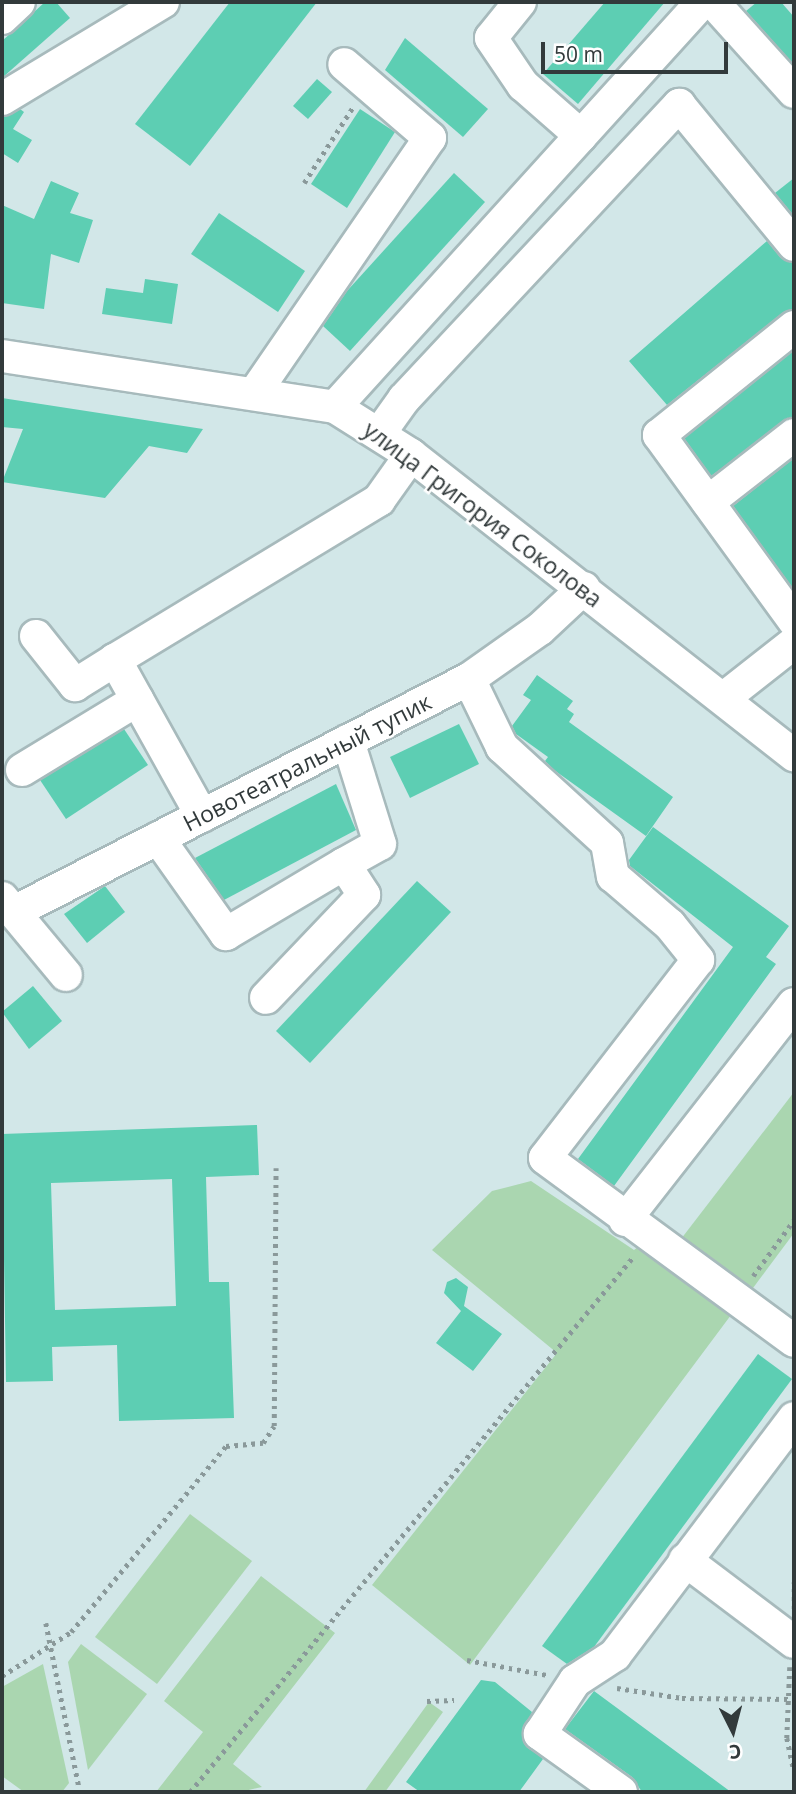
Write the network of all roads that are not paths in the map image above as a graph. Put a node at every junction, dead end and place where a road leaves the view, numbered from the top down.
1 (19, 2) edge
2 (163, 2) edge
3 (520, 2) edge
4 (702, 2) edge
5 (713, 2) edge
6 (2, 18) edge
7 (344, 64) dead end
8 (794, 92) edge
9 (2, 99) edge
10 (581, 136) junction
11 (794, 245) edge
12 (794, 327) edge
13 (2, 356) edge
14 (256, 391) junction
15 (335, 407) junction
16 (379, 434) junction
17 (794, 435) edge
18 (411, 455) junction
19 (708, 502) junction
20 (584, 587) junction
21 (794, 621) edge
22 (36, 636) dead end
23 (794, 643) edge
24 (115, 660) junction
25 (469, 679) junction
26 (724, 698) junction
27 (137, 701) junction
28 (348, 741) junction
29 (794, 755) edge
30 (22, 770) dead end
31 (202, 816) junction
32 (158, 838) junction
33 (344, 864) junction
34 (8, 905) edge
35 (66, 975) dead end
36 (266, 998) dead end
37 (794, 1004) edge
38 (638, 1228) junction
39 (794, 1341) edge
40 (794, 1418) edge
41 (685, 1560) junction
42 (794, 1641) edge
43 (621, 1792) edge

1 - 6 street
2 - 9 street
3 - 10 street
4 - 10 street
5 - 8 street
7 - 14 street
10 - 15 street
11 - 16 street
12 - 19 street
13 - 14 street, улица Григория Соколова
14 - 15 street, улица Григория Соколова
15 - 16 street, улица Григория Соколова
16 - 18 street, улица Григория Соколова
17 - 19 street
18 - 20 street, улица Григория Соколова
18 - 24 street
19 - 21 street
20 - 25 street, Новотеатральный тупик
20 - 26 street, улица Григория Соколова
22 - 24 street
23 - 26 street
24 - 27 street
25 - 28 street, Новотеатральный тупик
25 - 38 street
26 - 29 street, улица Григория Соколова
27 - 30 street
27 - 31 street
28 - 31 street, Новотеатральный тупик
28 - 33 street
31 - 32 street, Новотеатральный тупик
32 - 33 street
32 - 34 street, Новотеатральный тупик
33 - 36 street
34 - 35 street, Новотеатральный тупик
37 - 38 street
38 - 39 street
40 - 41 street
41 - 42 street
41 - 43 street

